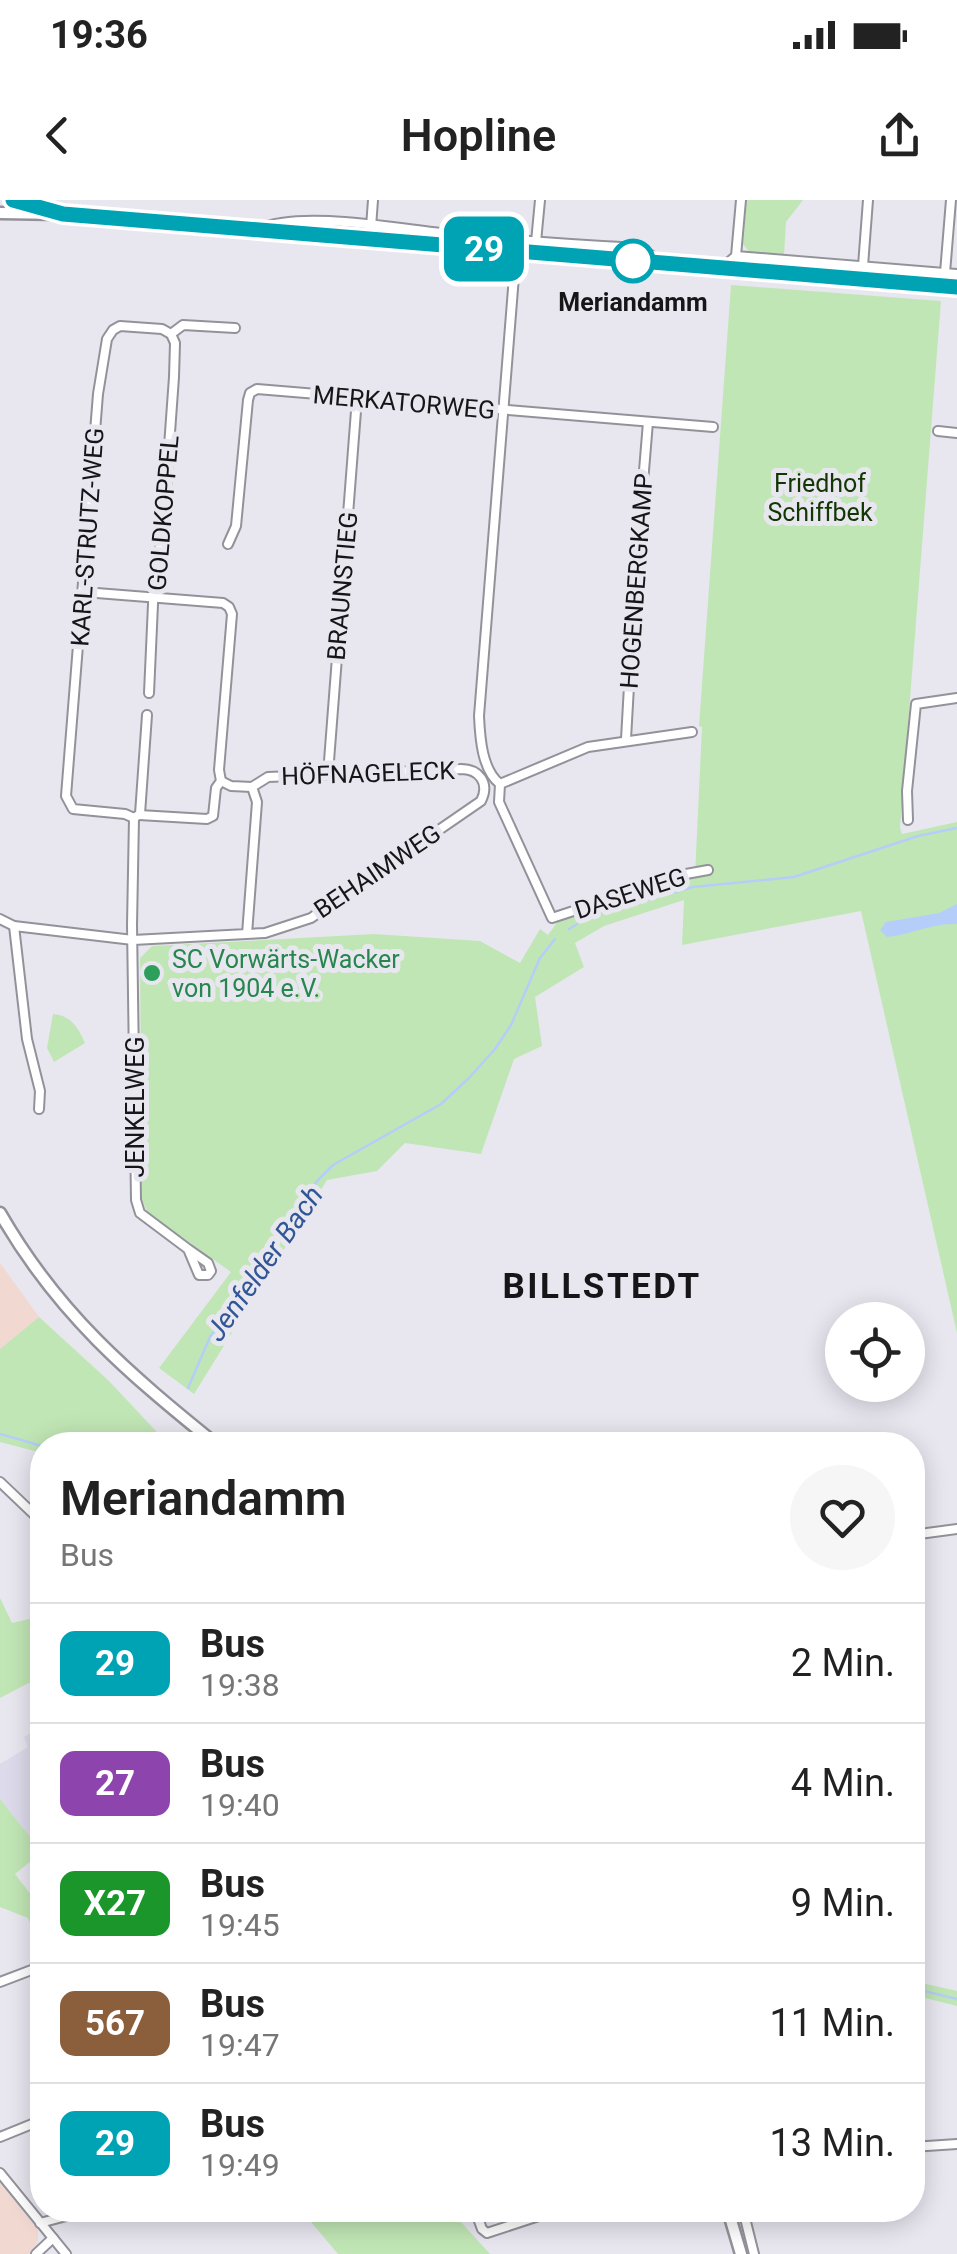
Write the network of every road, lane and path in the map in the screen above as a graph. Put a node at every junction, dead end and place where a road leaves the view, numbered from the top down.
1 (14, 200) edge
2 (373, 200) edge
3 (540, 200) edge
4 (741, 200) edge
5 (868, 200) edge
6 (951, 200) edge
7 (0, 214) edge
8 (63, 214) junction
9 (371, 227) junction
10 (256, 230) junction
11 (536, 242) junction
12 (516, 251) junction
13 (736, 256) junction
14 (661, 263) junction
15 (863, 266) junction
16 (729, 268) junction
17 (946, 273) junction
18 (957, 274) edge
19 (957, 287) edge
20 (235, 328) dead end
21 (171, 334) junction
22 (357, 398) junction
23 (503, 410) junction
24 (648, 422) junction
25 (713, 426) dead end
26 (938, 431) dead end
27 (957, 433) edge
28 (228, 544) dead end
29 (84, 592) junction
30 (155, 596) junction
31 (149, 694) dead end
32 (957, 698) edge
33 (147, 715) dead end
34 (692, 732) dead end
35 (626, 740) junction
36 (328, 774) junction
37 (221, 780) junction
38 (482, 780) joint
39 (500, 784) junction
40 (252, 787) junction
41 (137, 816) junction
42 (908, 820) dead end
43 (708, 870) dead end
44 (0, 919) edge
45 (14, 926) junction
46 (247, 934) junction
47 (133, 940) junction
48 (39, 1109) dead end
49 (0, 1213) edge
50 (188, 1250) dead end
51 (201, 1432) edge
52 (0, 1482) edge
53 (30, 1511) edge
54 (957, 1529) edge
55 (925, 1533) edge
56 (30, 1971) edge
57 (0, 1982) edge
58 (30, 2125) edge
59 (0, 2137) edge
60 (957, 2144) edge
61 (925, 2146) edge
62 (0, 2172) edge
63 (30, 2210) edge
64 (44, 2222) edge
65 (479, 2222) edge
66 (520, 2222) edge
67 (732, 2222) edge
68 (746, 2222) edge
69 (40, 2223) joint
70 (53, 2238) junction
71 (36, 2254) edge
72 (66, 2254) edge
73 (741, 2254) edge
74 (754, 2254) edge

1 - 8 main road
2 - 9 street
3 - 11 street
4 - 13 street
5 - 15 street
6 - 17 street
7 - 8 main road
8 - 10 main road
9 - 10 street
9 - 11 street
10 - 12 main road
11 - 14 street
12 - 14 main road
12 - 23 street
13 - 15 street
13 - 16 street
14 - 16 main road
15 - 17 street
16 - 19 main road
17 - 18 street
20 - 21 street, KARL-STRUTZ-WEG
21 - 29 street, KARL-STRUTZ-WEG
21 - 30 street, GOLDKOPPEL
22 - 23 street, MERKATORWEG
22 - 28 street, MERKATORWEG
22 - 36 street, BRAUNSTIEG
23 - 24 street, MERKATORWEG
23 - 39 street
24 - 25 street, MERKATORWEG
24 - 35 street, HOGENBERGKAMP
26 - 27 street
29 - 30 street
29 - 41 street, KARL-STRUTZ-WEG
30 - 31 street, GOLDKOPPEL
30 - 37 street
32 - 42 street
33 - 41 street
34 - 35 street
35 - 39 street
36 - 38 street, HÖFNAGELECK
36 - 40 street, HÖFNAGELECK
37 - 40 street, HÖFNAGELECK
37 - 41 street
38 - 46 street, BEHAIMWEG
39 - 43 street, DASEWEG
40 - 46 street, HÖFNAGELECK
41 - 47 street
44 - 45 street
45 - 47 street
45 - 48 street
46 - 47 street
47 - 50 street, JENKELWEG
49 - 51 main road
52 - 53 street
54 - 55 street
56 - 57 street
58 - 59 street
60 - 61 street
62 - 63 street
64 - 69 street
65 - 66 street
67 - 73 main road
68 - 74 street
69 - 70 street
70 - 71 street
70 - 72 street

